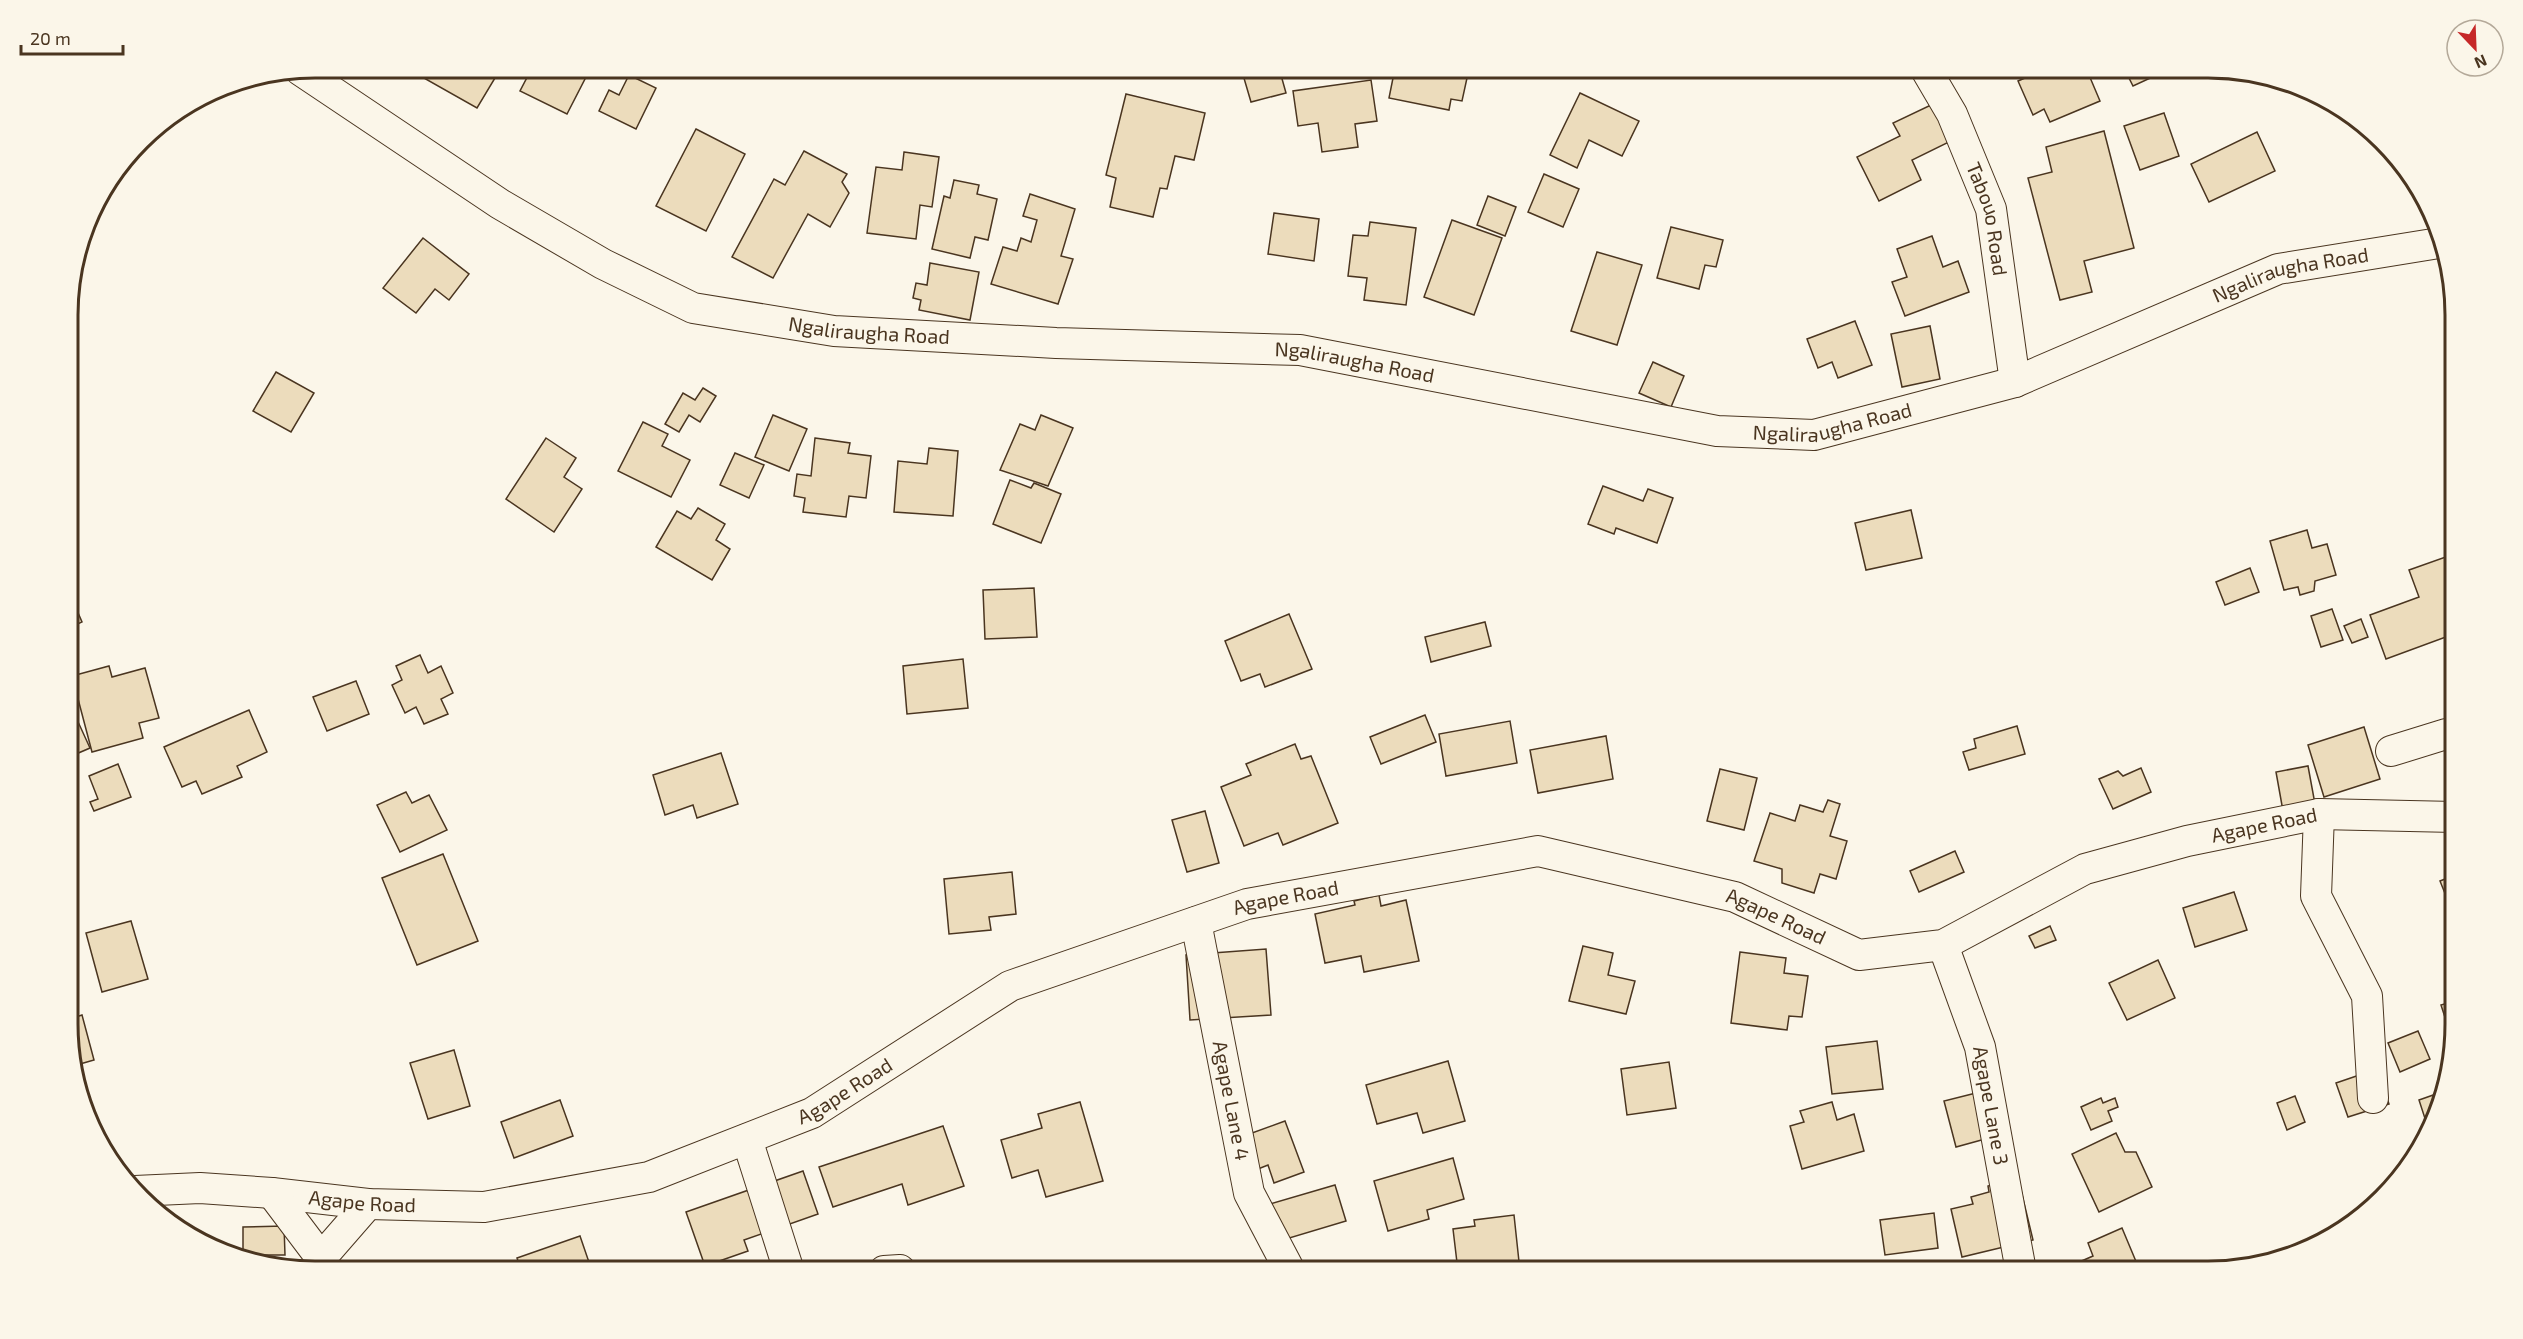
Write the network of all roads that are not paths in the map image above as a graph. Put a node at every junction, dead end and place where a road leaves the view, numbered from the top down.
1 (312, 78) edge
2 (1931, 78) edge
3 (2434, 244) edge
4 (2015, 382) junction
5 (2445, 734) edge
6 (2391, 751) dead end
7 (2319, 814) junction
8 (2445, 817) edge
9 (1196, 922) junction
10 (1943, 945) junction
11 (2373, 1098) dead end
12 (747, 1139) junction
13 (146, 1191) edge
14 (272, 1193) junction
15 (368, 1204) junction
16 (319, 1261) edge
17 (325, 1261) edge
18 (786, 1261) edge
19 (1285, 1261) edge
20 (2019, 1261) edge

1 - 4 street, Ngaliraugha Road
2 - 4 street, Tabouo Road
3 - 4 street, Ngaliraugha Road
5 - 6 street
7 - 8 street, Agape Road
7 - 10 street, Agape Road
7 - 11 street
9 - 10 street, Agape Road
9 - 12 street, Agape Road
9 - 19 street, Agape Lane 4
10 - 20 street, Agape Lane 3
12 - 15 street, Agape Road
12 - 18 street
13 - 14 street, Agape Road
14 - 15 street, Agape Road
14 - 16 street
15 - 17 street

